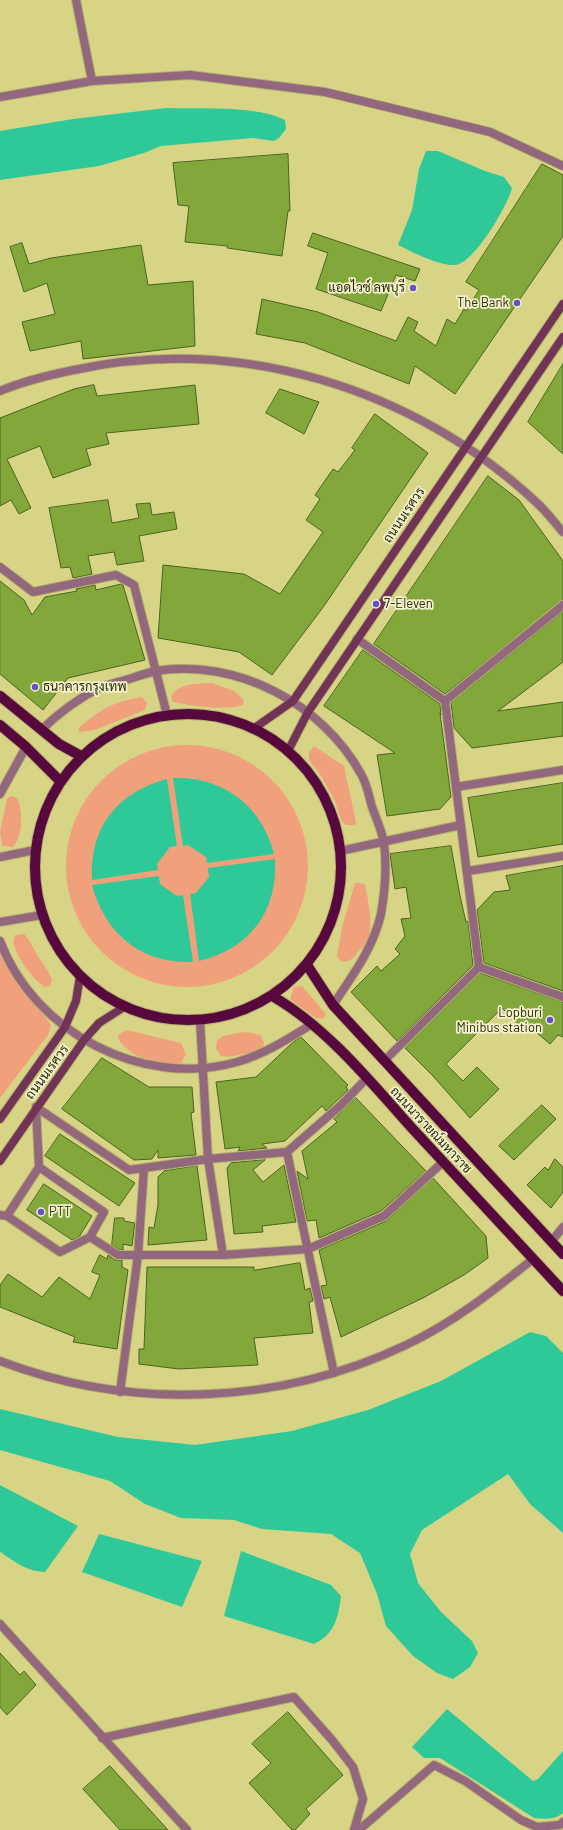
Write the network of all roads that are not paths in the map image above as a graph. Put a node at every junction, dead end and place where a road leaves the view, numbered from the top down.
1 (76, 0) edge
2 (92, 80) junction
3 (0, 97) edge
4 (563, 166) edge
5 (563, 304) edge
6 (563, 337) edge
7 (0, 391) edge
8 (465, 445) junction
9 (480, 456) junction
10 (563, 532) edge
11 (0, 567) edge
12 (563, 605) edge
13 (357, 639) junction
14 (156, 671) junction
15 (0, 696) edge
16 (293, 701) junction
17 (445, 701) junction
18 (308, 712) junction
19 (167, 715) junction
20 (0, 725) edge
21 (254, 729) junction
22 (41, 730) junction
23 (26, 747) junction
24 (288, 751) junction
25 (81, 756) junction
26 (563, 770) edge
27 (60, 781) junction
28 (456, 787) junction
29 (0, 794) edge
30 (461, 824) junction
31 (384, 842) junction
32 (35, 850) junction
33 (340, 851) junction
34 (0, 856) edge
35 (563, 856) edge
36 (468, 871) junction
37 (42, 915) junction
38 (0, 922) edge
39 (0, 940) edge
40 (307, 965) junction
41 (479, 967) junction
42 (80, 976) junction
43 (272, 996) junction
44 (563, 997) edge
45 (333, 1005) junction
46 (124, 1006) junction
47 (200, 1020) junction
48 (312, 1024) junction
49 (65, 1027) junction
50 (84, 1040) junction
51 (384, 1061) junction
52 (202, 1068) junction
53 (367, 1078) junction
54 (36, 1107) junction
55 (0, 1119) edge
56 (287, 1152) junction
57 (208, 1159) junction
58 (0, 1161) edge
59 (443, 1162) junction
60 (39, 1167) junction
61 (144, 1168) junction
62 (3, 1216) edge
63 (563, 1227) edge
64 (90, 1237) junction
65 (551, 1242) junction
66 (308, 1249) junction
67 (563, 1254) edge
68 (138, 1255) junction
69 (223, 1255) junction
70 (533, 1259) junction
71 (563, 1291) edge
72 (0, 1361) edge
73 (334, 1373) junction
74 (120, 1392) junction
75 (0, 1624) edge
76 (102, 1738) junction
77 (563, 1822) edge
78 (187, 1830) edge
79 (354, 1830) edge
80 (358, 1830) edge

1 - 2 street
2 - 3 street
2 - 4 street
5 - 8 main road, ถนนนเรศวร
6 - 9 main road
7 - 8 street
8 - 9 street
8 - 16 main road, ถนนนเรศวร
9 - 10 street
9 - 13 main road
11 - 14 street
12 - 17 street
13 - 17 street
13 - 18 main road
14 - 16 street
14 - 19 street
14 - 22 street
15 - 22 main road
16 - 18 street
16 - 21 main road, ถนนนเรศวร
17 - 28 street
18 - 24 main road
18 - 31 street
19 - 21 main road
19 - 25 main road
20 - 23 main road
21 - 24 main road
22 - 25 main road
23 - 27 main road
23 - 29 street
24 - 33 main road
25 - 27 main road
26 - 28 street
27 - 32 main road
28 - 30 street
30 - 31 street
30 - 36 street
31 - 33 street
31 - 45 street
32 - 34 street
32 - 37 main road
33 - 40 main road
35 - 36 street
36 - 41 street
37 - 38 street
37 - 42 main road
39 - 49 street
40 - 43 main road
40 - 45 main road, ถนนนารายณ์มหาราช
41 - 44 street
41 - 51 street
42 - 46 main road
42 - 49 main road, ถนนนเรศวร
43 - 47 main road
43 - 48 main road, ถนนนารายณ์มหาราช
45 - 51 main road, ถนนนารายณ์มหาราช
46 - 47 main road
46 - 50 main road, ถนนนเรศวร
47 - 52 street
48 - 52 street
48 - 53 main road, ถนนนารายณ์มหาราช
49 - 50 street
49 - 55 main road, ถนนนเรศวร
50 - 52 street
50 - 54 main road, ถนนนเรศวร
51 - 65 main road, ถนนนารายณ์มหาราช
52 - 57 street
53 - 56 street
53 - 59 main road, ถนนนารายณ์มหาราช
54 - 58 main road, ถนนนเรศวร
54 - 60 street
54 - 61 street
56 - 57 street
56 - 66 street
57 - 61 street
57 - 69 street
59 - 66 street
59 - 70 main road, ถนนนารายณ์มหาราช
60 - 62 street
60 - 64 street
61 - 68 street
62 - 64 street
63 - 65 street
64 - 68 street
65 - 67 main road, ถนนนารายณ์มหาราช
66 - 69 street
66 - 73 street
68 - 69 street
68 - 74 street
70 - 71 main road, ถนนนารายณ์มหาราช
70 - 73 street
72 - 74 street
73 - 74 street
75 - 76 street
76 - 78 street
76 - 79 street
77 - 80 street

